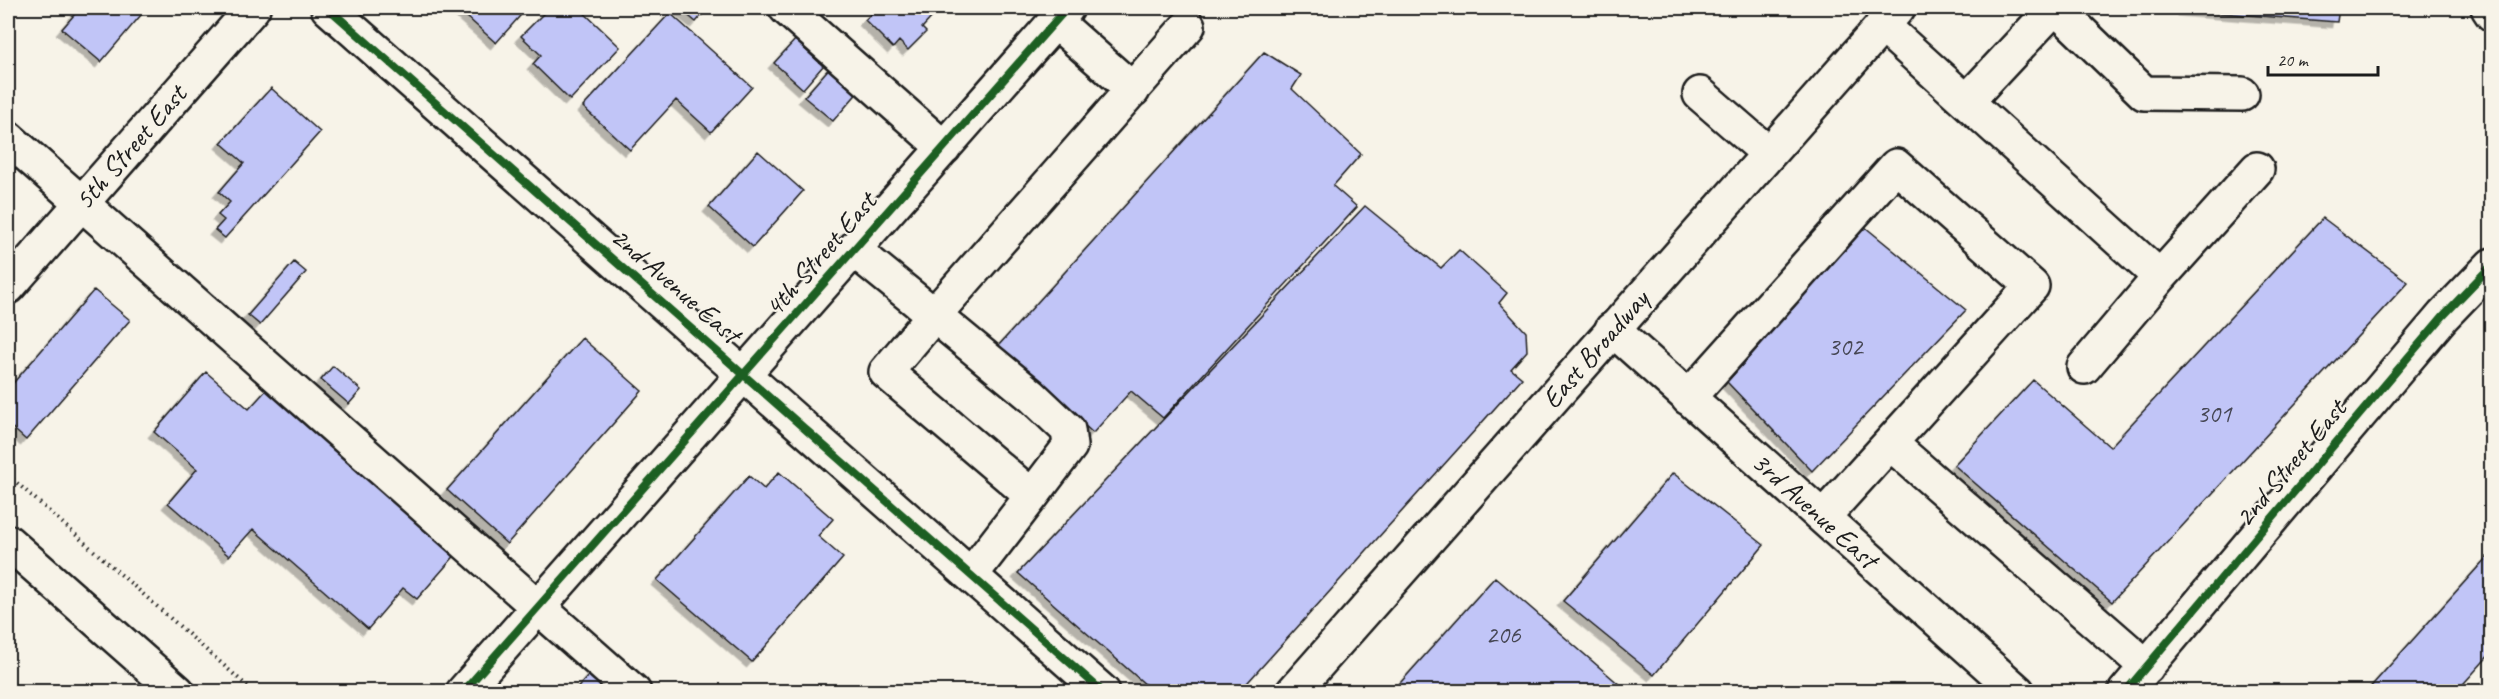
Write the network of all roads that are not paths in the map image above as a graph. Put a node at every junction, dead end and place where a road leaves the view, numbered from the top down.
1 (253, 8) edge
2 (328, 8) edge
3 (786, 8) edge
4 (2055, 8) edge
5 (2488, 8) edge
6 (1061, 14) edge
7 (2492, 14) edge
8 (1890, 16) edge
9 (1188, 26) dead end
10 (1133, 90) junction
11 (1700, 94) dead end
12 (2241, 94) dead end
13 (1967, 100) junction
14 (8, 138) edge
15 (944, 148) junction
16 (1768, 153) junction
17 (2257, 169) dead end
18 (82, 203) junction
19 (854, 250) junction
20 (2492, 265) edge
21 (2160, 277) junction
22 (8, 287) edge
23 (934, 315) junction
24 (1612, 329) junction
25 (2084, 367) dead end
26 (744, 374) junction
27 (1688, 398) junction
28 (1890, 443) junction
29 (1032, 496) junction
30 (1823, 517) junction
31 (8, 542) edge
32 (971, 575) junction
33 (538, 606) junction
34 (2147, 667) junction
35 (178, 692) edge
36 (463, 692) edge
37 (634, 692) edge
38 (1103, 692) edge
39 (1293, 692) edge
40 (2018, 692) edge
41 (2125, 692) edge

1 - 18 street, 5th Street East
2 - 26 street, 2nd Avenue East
3 - 15 street
4 - 12 street
4 - 13 street
5 - 7 street
6 - 10 street
6 - 15 street, 4th Street East
8 - 13 street
8 - 16 street, East Broadway
9 - 10 street
10 - 23 street
11 - 16 street
13 - 21 street
14 - 18 street
15 - 19 street, 4th Street East
16 - 24 street, East Broadway
17 - 21 street
18 - 22 street, 5th Street East
18 - 33 street
19 - 23 street
19 - 26 street, 4th Street East
20 - 34 street, 2nd Street East
21 - 25 street
23 - 29 street
23 - 29 street
24 - 27 street, 3rd Avenue East
24 - 39 street, East Broadway
26 - 32 street, 2nd Avenue East
26 - 33 street, 4th Street East
27 - 28 street
27 - 30 street, 3rd Avenue East
28 - 30 street
28 - 34 street
29 - 32 street
30 - 40 street, 3rd Avenue East
31 - 35 street
32 - 38 street, 2nd Avenue East
33 - 36 street, 4th Street East
33 - 37 street
34 - 41 street, 2nd Street East

